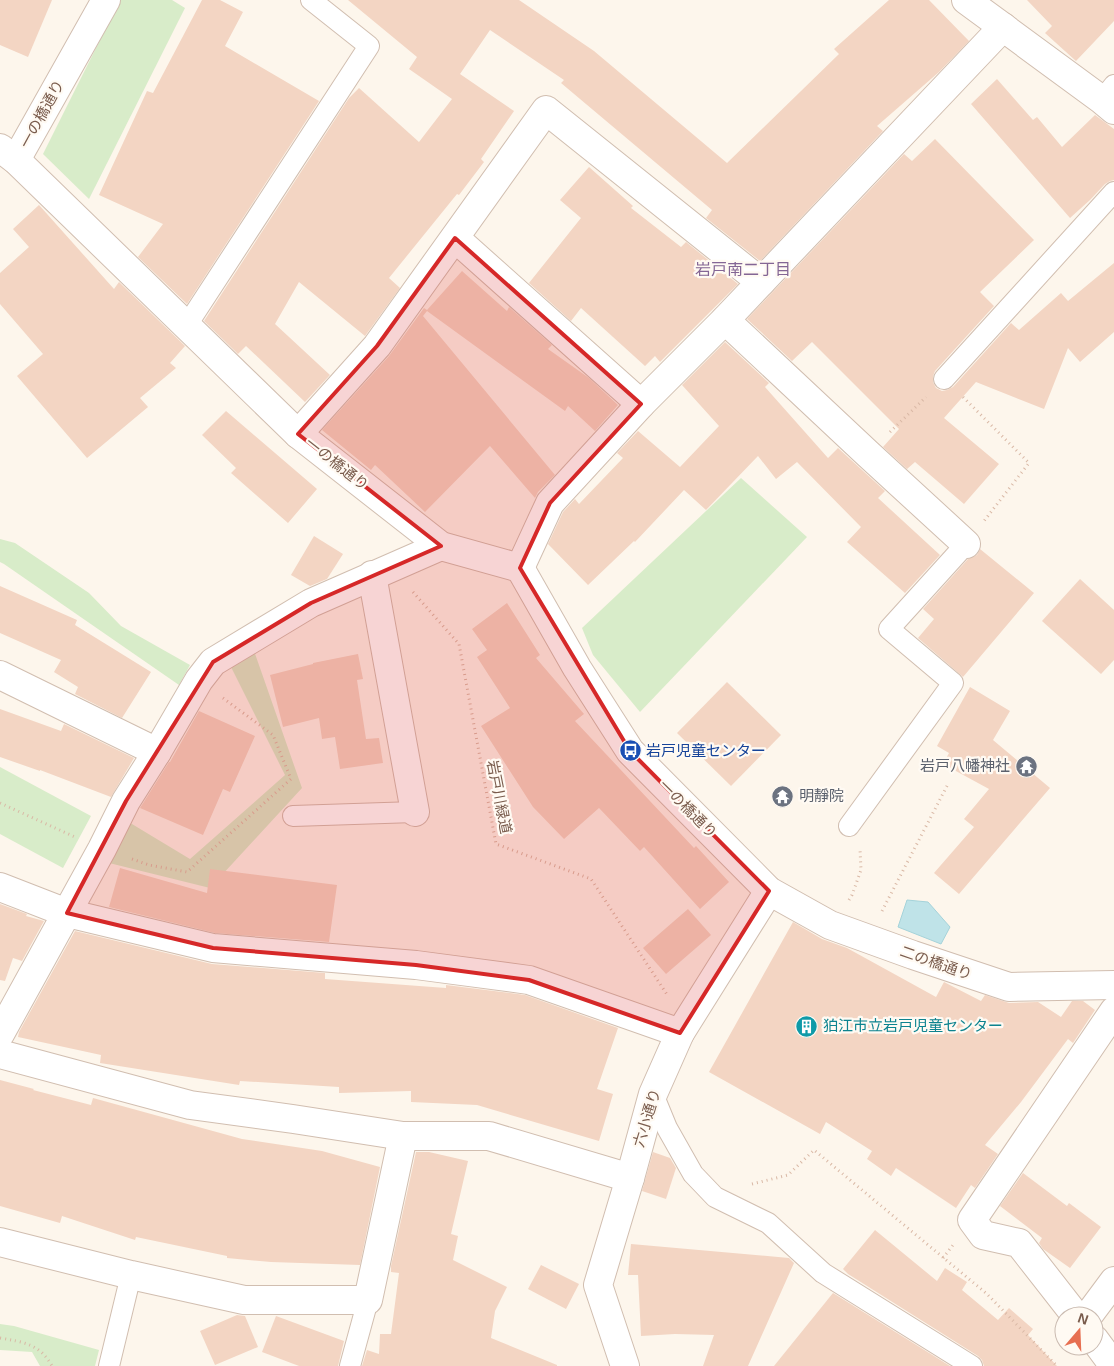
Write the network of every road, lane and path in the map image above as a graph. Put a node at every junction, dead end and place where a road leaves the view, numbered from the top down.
1 (106, 0) edge
2 (311, 0) edge
3 (966, 0) edge
4 (1003, 27) junction
5 (1110, 98) edge
6 (8, 154) edge
7 (1114, 192) edge
8 (456, 238) junction
9 (761, 282) junction
10 (726, 320) junction
11 (187, 325) junction
12 (944, 379) junction
13 (641, 404) junction
14 (298, 434) junction
15 (868, 454) junction
16 (966, 544) junction
17 (441, 546) junction
18 (520, 568) junction
19 (382, 571) junction
20 (0, 675) edge
21 (199, 680) junction
22 (157, 752) junction
23 (948, 784) dead end
24 (0, 803) edge
25 (415, 812) joint
26 (293, 816) dead end
27 (849, 826) joint
28 (102, 849) junction
29 (0, 887) edge
30 (769, 891) junction
31 (66, 913) junction
32 (830, 925) junction
33 (868, 939) junction
34 (1114, 985) edge
35 (1114, 1011) edge
36 (683, 1028) junction
37 (0, 1034) edge
38 (0, 1054) edge
39 (652, 1094) junction
40 (403, 1136) junction
41 (630, 1178) junction
42 (750, 1184) dead end
43 (0, 1242) edge
44 (131, 1275) junction
45 (1114, 1281) edge
46 (368, 1300) junction
47 (1068, 1306) edge
48 (1095, 1306) edge
49 (0, 1338) edge
50 (1104, 1353) edge
51 (52, 1366) edge
52 (109, 1366) edge
53 (350, 1366) edge
54 (625, 1366) edge
55 (972, 1366) edge
56 (1057, 1366) edge
57 (1114, 1366) edge

1 - 6 street, 一の橋通り
2 - 11 lane
3 - 4 street
4 - 5 street
4 - 9 street
6 - 11 street, 一の橋通り
7 - 12 lane
8 - 9 street
8 - 13 street
8 - 14 street
9 - 10 street
10 - 13 street
10 - 15 street
11 - 14 street, 一の橋通り
12 - 15 path
12 - 16 path
13 - 18 street
14 - 17 street, 一の橋通り
15 - 16 street
16 - 27 lane
17 - 18 street, 一の橋通り
17 - 19 street
18 - 30 street, 一の橋通り
19 - 21 street
19 - 25 street
19 - 36 path, 岩戸川緑道
20 - 22 street
21 - 22 street
21 - 28 path
22 - 28 street
23 - 33 path
24 - 28 path
25 - 26 lane
27 - 32 path
28 - 31 street
29 - 31 street
30 - 32 street, 二の橋通り
30 - 36 street, 六小通り
31 - 36 street
31 - 37 street
32 - 33 street, 二の橋通り
33 - 34 street, 二の橋通り
35 - 47 street
36 - 39 street, 六小通り
38 - 40 street
39 - 41 street, 六小通り
39 - 55 lane
40 - 41 street
40 - 46 street
41 - 54 street, 六小通り
42 - 56 path
43 - 44 street
44 - 46 street
44 - 52 lane
45 - 48 street
46 - 53 lane
49 - 51 path
50 - 57 street

